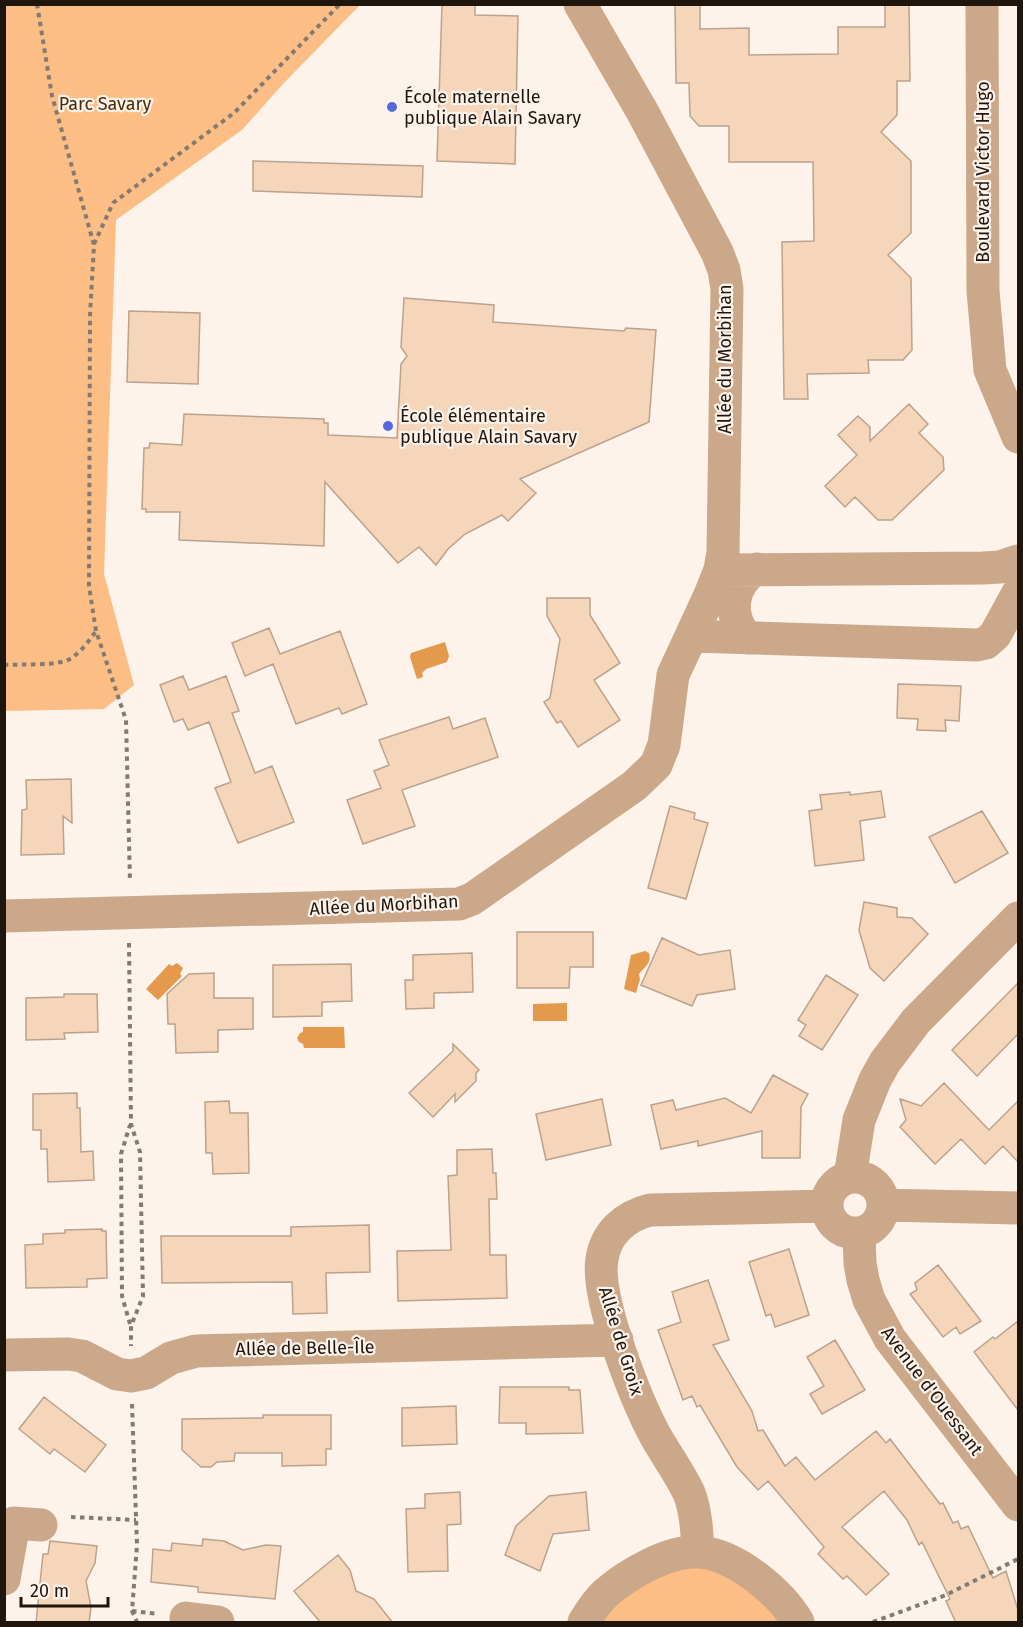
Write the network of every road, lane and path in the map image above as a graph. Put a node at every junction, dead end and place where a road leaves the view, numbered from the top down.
1 (37, 4) edge
2 (340, 4) edge
3 (579, 4) edge
4 (982, 4) edge
5 (94, 245) junction
6 (988, 339) junction
7 (1018, 396) edge
8 (1018, 437) edge
9 (1018, 561) edge
10 (983, 568) junction
11 (757, 569) junction
12 (720, 570) junction
13 (1018, 593) edge
14 (1002, 621) junction
15 (96, 631) junction
16 (692, 636) junction
17 (747, 638) junction
18 (4, 665) edge
19 (133, 913) junction
20 (4, 916) edge
21 (1018, 918) edge
22 (131, 1124) junction
23 (140, 1152) dead end
24 (850, 1177) junction
25 (884, 1205) junction
26 (827, 1206) junction
27 (1018, 1208) edge
28 (859, 1233) junction
29 (130, 1326) dead end
30 (617, 1340) junction
31 (4, 1355) edge
32 (1018, 1505) edge
33 (136, 1520) dead end
34 (41, 1526) joint
35 (698, 1552) junction
36 (1018, 1559) edge
37 (4, 1579) edge
38 (132, 1611) dead end
39 (186, 1618) dead end
40 (137, 1623) edge
41 (218, 1623) edge
42 (584, 1623) edge
43 (798, 1623) edge
44 (873, 1623) edge

1 - 5 path
2 - 5 path
3 - 12 street, Allée du Morbihan
4 - 6 street, Boulevard Victor Hugo
5 - 15 path
6 - 7 street, Boulevard Victor Hugo
6 - 8 street, Boulevard Victor Hugo
9 - 10 street
10 - 11 street
10 - 14 street
11 - 12 street
11 - 17 street
12 - 16 street, Allée du Morbihan
13 - 14 street
14 - 17 street
15 - 18 path
15 - 19 path
16 - 17 street
16 - 19 street, Allée du Morbihan
19 - 20 street, Allée du Morbihan
19 - 22 path
21 - 24 street
22 - 23 path
22 - 29 path
24 - 25 street
24 - 26 street
25 - 27 street
25 - 28 street
26 - 28 street
26 - 30 street, Allée de Groix
28 - 32 street, Avenue d'Ouessant
30 - 31 street, Allée de Belle-Île
30 - 35 street, Allée de Groix
33 - 34 path
34 - 37 street
35 - 42 street
35 - 43 street
36 - 44 path
38 - 40 path
39 - 41 street

